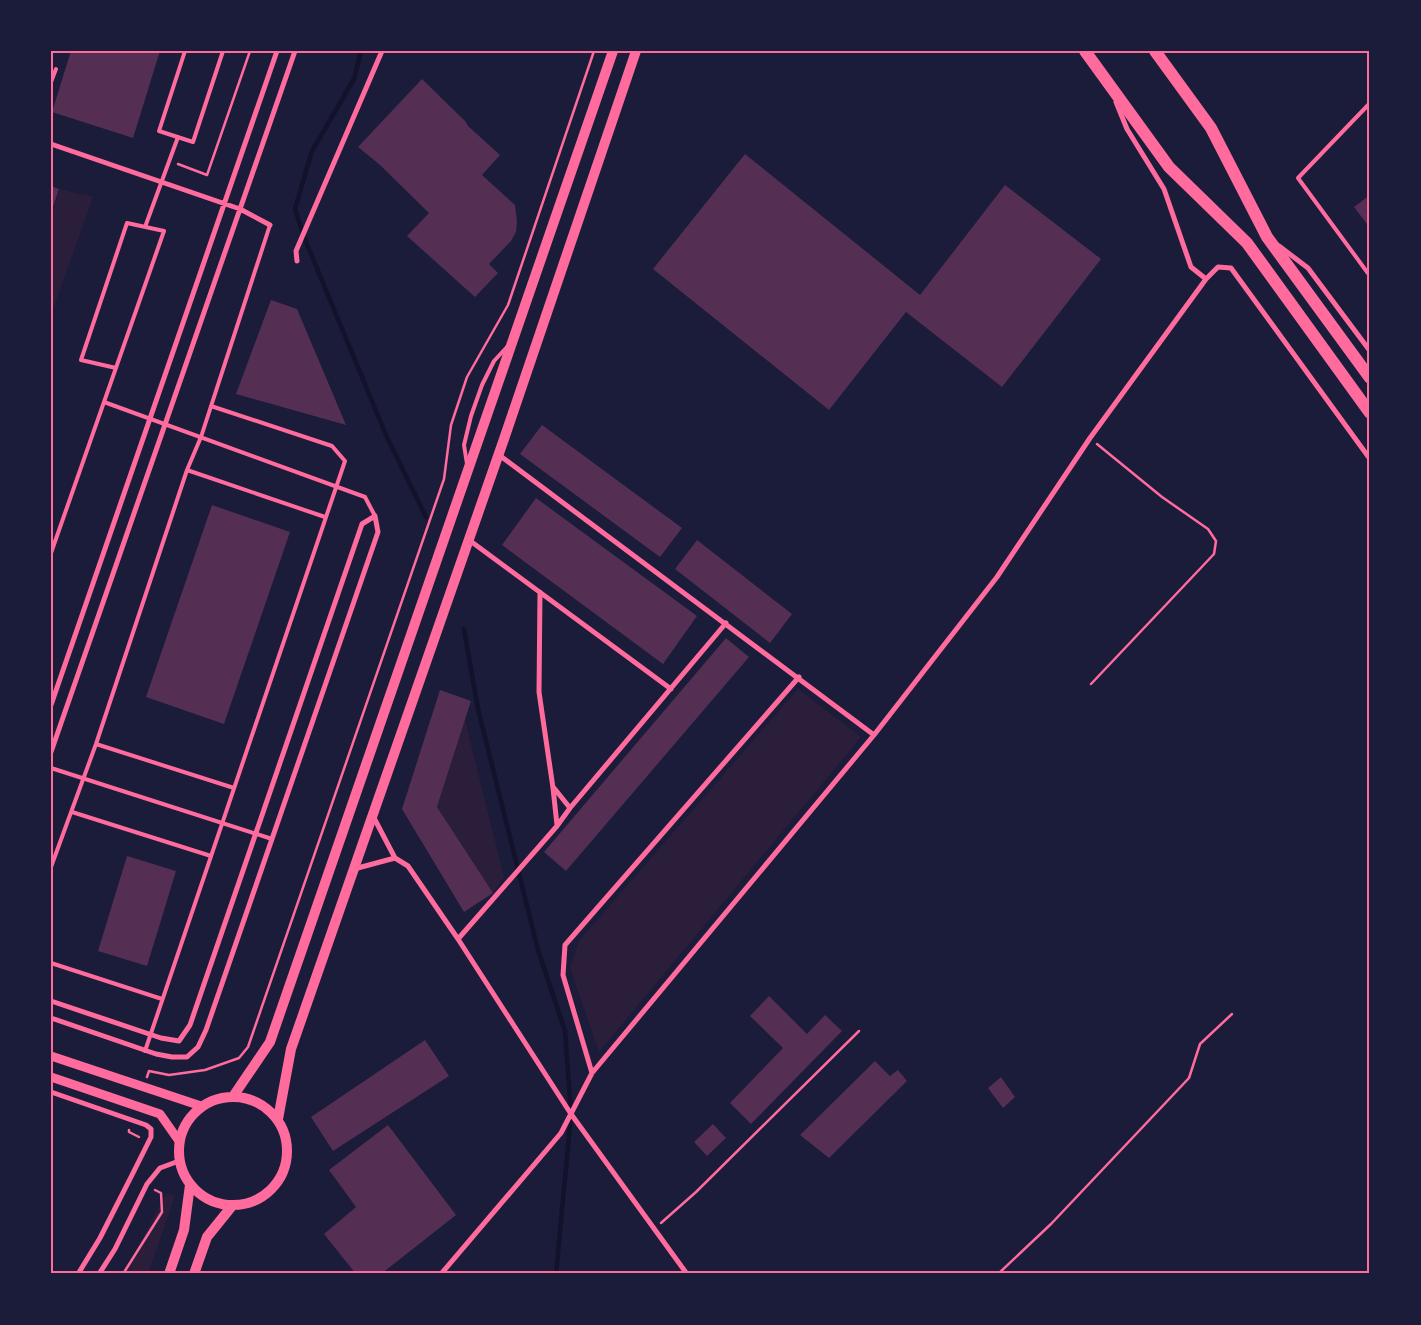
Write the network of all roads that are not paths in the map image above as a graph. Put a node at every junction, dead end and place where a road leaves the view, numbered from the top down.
1 (185, 51) edge
2 (223, 51) edge
3 (277, 51) edge
4 (294, 51) edge
5 (382, 51) edge
6 (614, 51) edge
7 (636, 51) edge
8 (1085, 51) edge
9 (1155, 51) edge
10 (56, 69) dead end
11 (51, 82) edge
12 (1108, 82) junction
13 (1370, 103) edge
14 (178, 137) junction
15 (51, 144) edge
16 (163, 181) junction
17 (224, 203) junction
18 (240, 209) junction
19 (270, 225) joint
20 (145, 227) junction
21 (1267, 237) junction
22 (297, 261) dead end
23 (1370, 276) edge
24 (1206, 279) junction
25 (513, 340) junction
26 (1370, 351) edge
27 (116, 368) junction
28 (1370, 378) edge
29 (104, 402) junction
30 (211, 406) junction
31 (1370, 413) edge
32 (150, 419) junction
33 (165, 424) junction
34 (201, 437) junction
35 (499, 454) junction
36 (1370, 459) edge
37 (187, 470) junction
38 (468, 471) junction
39 (336, 486) junction
40 (375, 516) junction
41 (326, 517) junction
42 (469, 540) junction
43 (51, 553) edge
44 (540, 592) junction
45 (726, 623) junction
46 (799, 677) junction
47 (671, 689) junction
48 (51, 705) edge
49 (874, 734) junction
50 (96, 744) junction
51 (51, 752) edge
52 (51, 768) edge
53 (83, 778) junction
54 (234, 788) junction
55 (553, 788) junction
56 (570, 808) junction
57 (72, 812) junction
58 (373, 816) junction
59 (222, 822) junction
60 (557, 826) junction
61 (255, 834) junction
62 (272, 839) junction
63 (211, 856) junction
64 (395, 858) junction
65 (51, 867) edge
66 (354, 869) junction
67 (458, 939) junction
68 (51, 963) edge
69 (162, 999) junction
70 (51, 1000) edge
71 (51, 1018) edge
72 (150, 1035) junction
73 (145, 1050) junction
74 (51, 1056) edge
75 (592, 1073) junction
76 (51, 1077) edge
77 (51, 1092) edge
78 (234, 1096) junction
79 (201, 1106) junction
80 (572, 1114) junction
81 (278, 1119) junction
82 (179, 1141) junction
83 (179, 1161) junction
84 (190, 1185) junction
85 (232, 1206) junction
86 (78, 1274) edge
87 (99, 1274) edge
88 (169, 1274) edge
89 (194, 1274) edge
90 (441, 1274) edge
91 (687, 1274) edge

1 - 14 lane
2 - 14 lane
3 - 17 street
4 - 18 street
5 - 22 street
6 - 25 main road
7 - 35 main road
8 - 12 main road
9 - 21 main road
10 - 11 lane
12 - 24 street
12 - 31 main road
13 - 23 lane
14 - 16 lane
15 - 16 street
16 - 17 street
16 - 20 lane
17 - 18 street
17 - 32 street
18 - 19 street
18 - 33 street
19 - 30 lane
20 - 27 lane
20 - 27 lane
21 - 26 street
21 - 28 main road
24 - 36 street
24 - 49 street
25 - 38 main road
25 - 38 lane
27 - 29 lane
29 - 32 lane
29 - 43 lane
30 - 34 lane
30 - 39 lane
32 - 33 lane
32 - 48 street
33 - 34 lane
33 - 51 street
34 - 37 lane
34 - 39 lane
35 - 42 main road
35 - 45 street
37 - 41 lane
37 - 50 lane
38 - 78 main road
39 - 40 lane
39 - 41 lane
40 - 61 street
40 - 62 street
41 - 54 lane
42 - 44 street
42 - 58 main road
44 - 47 street
44 - 55 street
45 - 46 street
45 - 47 street
46 - 49 street
46 - 75 street
47 - 56 street
49 - 75 street
50 - 53 lane
50 - 54 lane
52 - 53 lane
53 - 57 lane
53 - 59 lane
54 - 59 lane
55 - 56 street
55 - 60 street
56 - 60 street
57 - 63 lane
57 - 65 lane
58 - 64 street
58 - 66 main road
59 - 61 lane
59 - 63 lane
60 - 67 street
61 - 62 lane
61 - 72 street
62 - 73 street
63 - 69 lane
64 - 66 street
64 - 67 street
66 - 81 main road
67 - 80 street
68 - 69 lane
69 - 72 lane
70 - 72 street
71 - 73 street
72 - 73 lane
74 - 79 street
75 - 80 street
76 - 82 street
77 - 86 street
78 - 79 main road
78 - 81 main road
79 - 82 main road
80 - 90 street
80 - 91 street
81 - 85 main road
82 - 83 main road
83 - 84 main road
83 - 87 street
84 - 85 main road
84 - 88 main road
85 - 89 main road

